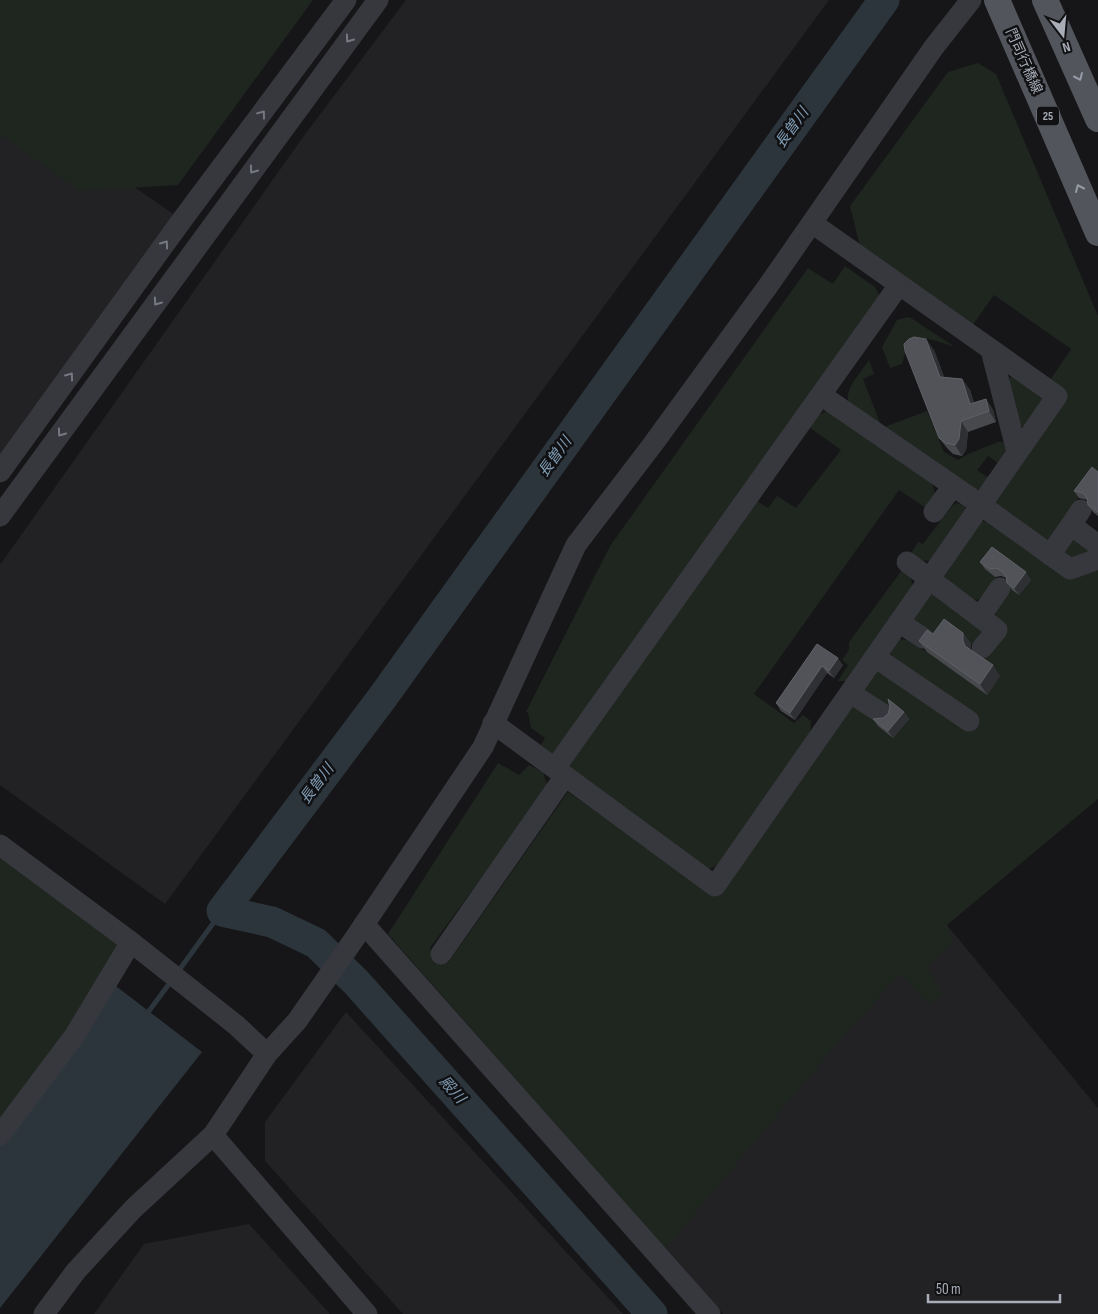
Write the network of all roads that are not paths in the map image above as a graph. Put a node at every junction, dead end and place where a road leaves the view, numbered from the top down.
1 (346, 0) edge
2 (378, 0) edge
3 (971, 0) edge
4 (997, 0) edge
5 (1045, 0) edge
6 (1098, 119) edge
7 (812, 223) junction
8 (1098, 233) edge
9 (899, 285) junction
10 (991, 350) junction
11 (821, 395) junction
12 (1017, 452) junction
13 (0, 472) edge
14 (954, 486) junction
15 (981, 505) junction
16 (934, 512) dead end
17 (0, 516) edge
18 (1098, 545) edge
19 (1050, 555) junction
20 (1098, 559) edge
21 (907, 562) dead end
22 (929, 579) junction
23 (1000, 588) dead end
24 (980, 617) junction
25 (899, 622) junction
26 (922, 638) edge
27 (982, 648) dead end
28 (875, 657) junction
29 (850, 693) junction
30 (883, 714) dead end
31 (968, 721) dead end
32 (493, 723) junction
33 (560, 772) junction
34 (0, 845) edge
35 (360, 930) junction
36 (131, 942) junction
37 (441, 954) dead end
38 (267, 1054) junction
39 (0, 1135) edge
40 (213, 1135) junction
41 (44, 1314) edge
42 (367, 1314) edge
43 (710, 1314) edge

13 -> 1 street
2 -> 17 street
3 - 7 street
8 -> 4 main road, 門司行橋線 / 25
5 -> 6 main road
7 - 9 street
7 - 32 street
9 - 10 street
9 - 11 street
10 - 12 street
10 - 12 street
11 - 14 street
11 - 33 street
12 - 15 street
14 - 15 street
14 - 16 street
15 - 19 street
15 - 22 street
18 - 19 street
19 - 20 street
21 - 22 street
22 - 24 street
22 - 25 street
23 - 24 street
24 - 27 street
25 - 26 street
25 - 28 street
28 - 29 street
28 - 31 street
29 - 30 street
29 - 33 street
32 - 33 street
32 - 35 street
33 - 37 street
34 - 36 street
35 - 38 street
35 - 43 street
36 - 38 street
36 - 39 street
38 - 40 street
40 - 41 street
40 - 42 street

